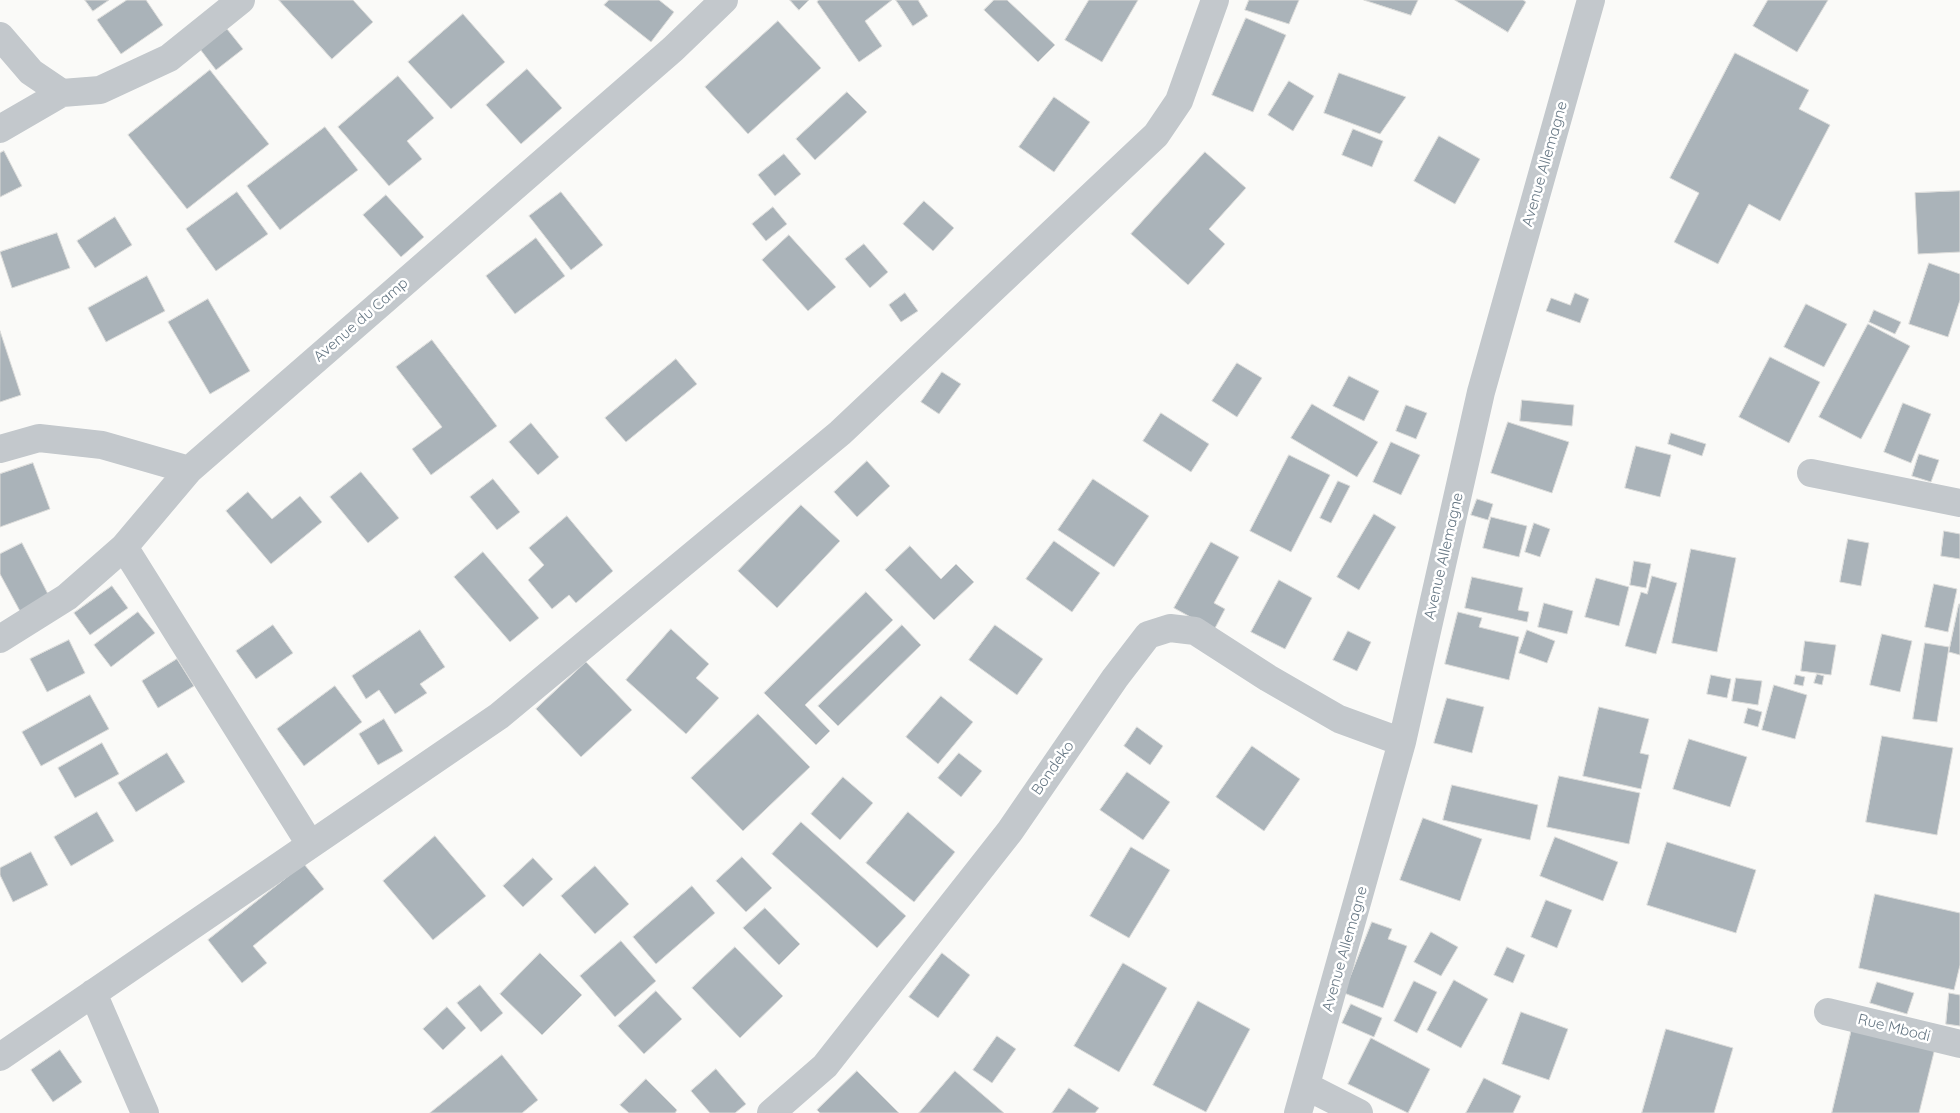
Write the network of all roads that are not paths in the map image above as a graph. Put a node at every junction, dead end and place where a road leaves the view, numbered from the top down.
1 (241, 0) edge
2 (724, 0) edge
3 (1215, 0) edge
4 (1591, 0) edge
5 (0, 36) edge
6 (62, 93) junction
7 (0, 128) edge
8 (0, 449) edge
9 (189, 470) junction
10 (1811, 473) dead end
11 (1960, 503) edge
12 (124, 547) junction
13 (0, 639) edge
14 (1402, 742) junction
15 (310, 844) junction
16 (93, 993) junction
17 (1828, 1012) dead end
18 (1960, 1044) edge
19 (0, 1056) edge
20 (1306, 1086) junction
21 (145, 1113) edge
22 (771, 1113) edge
23 (1298, 1113) edge
24 (1360, 1113) edge

1 - 6 street
2 - 9 street, Avenue du Camp
3 - 15 street
4 - 14 street, Avenue Allemagne
5 - 6 street
6 - 7 street
8 - 9 street
9 - 12 street, Avenue du Camp
10 - 11 street
12 - 13 street, Avenue du Camp
12 - 15 street
14 - 20 street, Avenue Allemagne
14 - 22 street, Bondeko
15 - 16 street
16 - 19 street
16 - 21 street
17 - 18 street, Rue Mbodi
20 - 23 street, Avenue Allemagne
20 - 24 street

